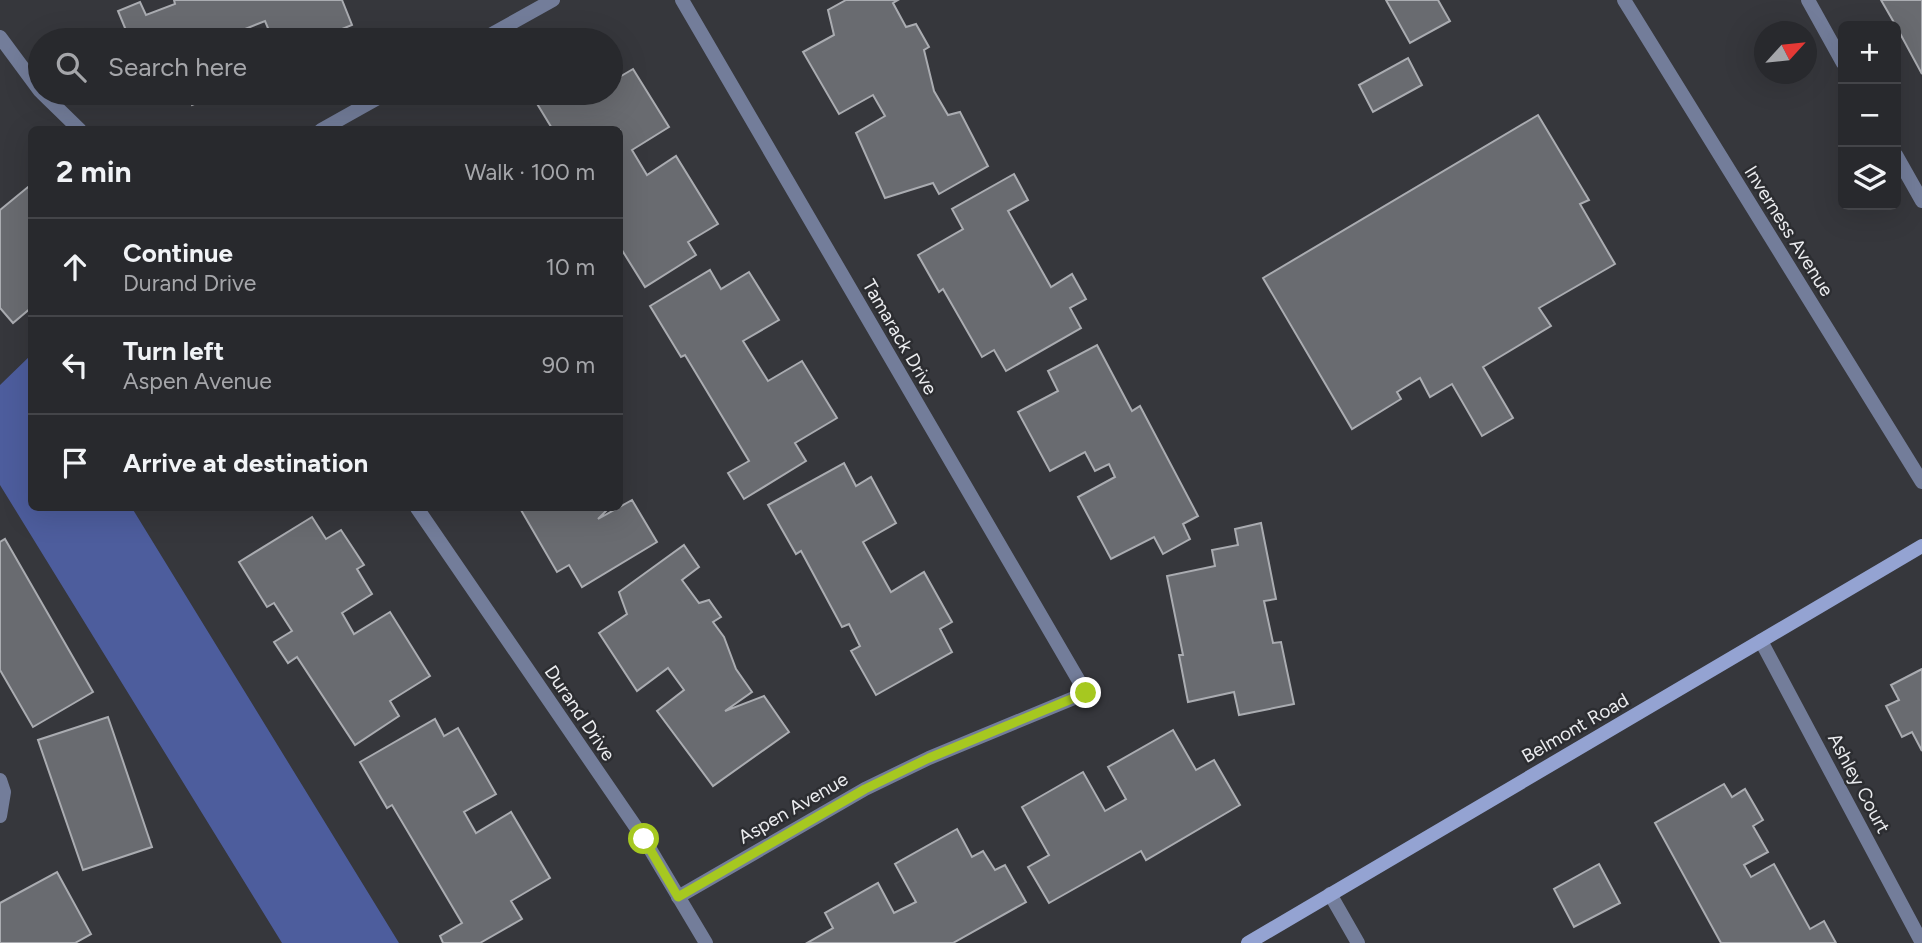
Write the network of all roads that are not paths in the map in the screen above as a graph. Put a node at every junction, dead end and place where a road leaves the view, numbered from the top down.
1 (553, 0) edge
2 (682, 0) edge
3 (1624, 0) edge
4 (1808, 0) edge
5 (503, 28) edge
6 (0, 37) edge
7 (1838, 54) edge
8 (28, 75) edge
9 (54, 105) edge
10 (366, 105) edge
11 (76, 126) edge
12 (328, 126) edge
13 (1901, 164) edge
14 (1922, 201) edge
15 (1922, 482) edge
16 (419, 511) edge
17 (1922, 546) edge
18 (1761, 641) junction
19 (1086, 693) joint
20 (0, 779) edge
21 (0, 816) edge
22 (1330, 894) junction
23 (678, 897) junction
24 (706, 943) edge
25 (1248, 943) edge
26 (1358, 943) edge
27 (1922, 943) edge

1 - 5 street
2 - 19 street, Tamarack Drive
3 - 15 street, Inverness Avenue
4 - 7 street
6 - 8 street
9 - 11 street
10 - 12 street
13 - 14 street
16 - 23 street, Durand Drive
17 - 18 main road, Belmont Road
18 - 22 main road, Belmont Road
18 - 27 street, Ashley Court
19 - 23 street, Aspen Avenue
20 - 21 street
22 - 25 main road, Belmont Road
22 - 26 street
23 - 24 street, Durand Drive

